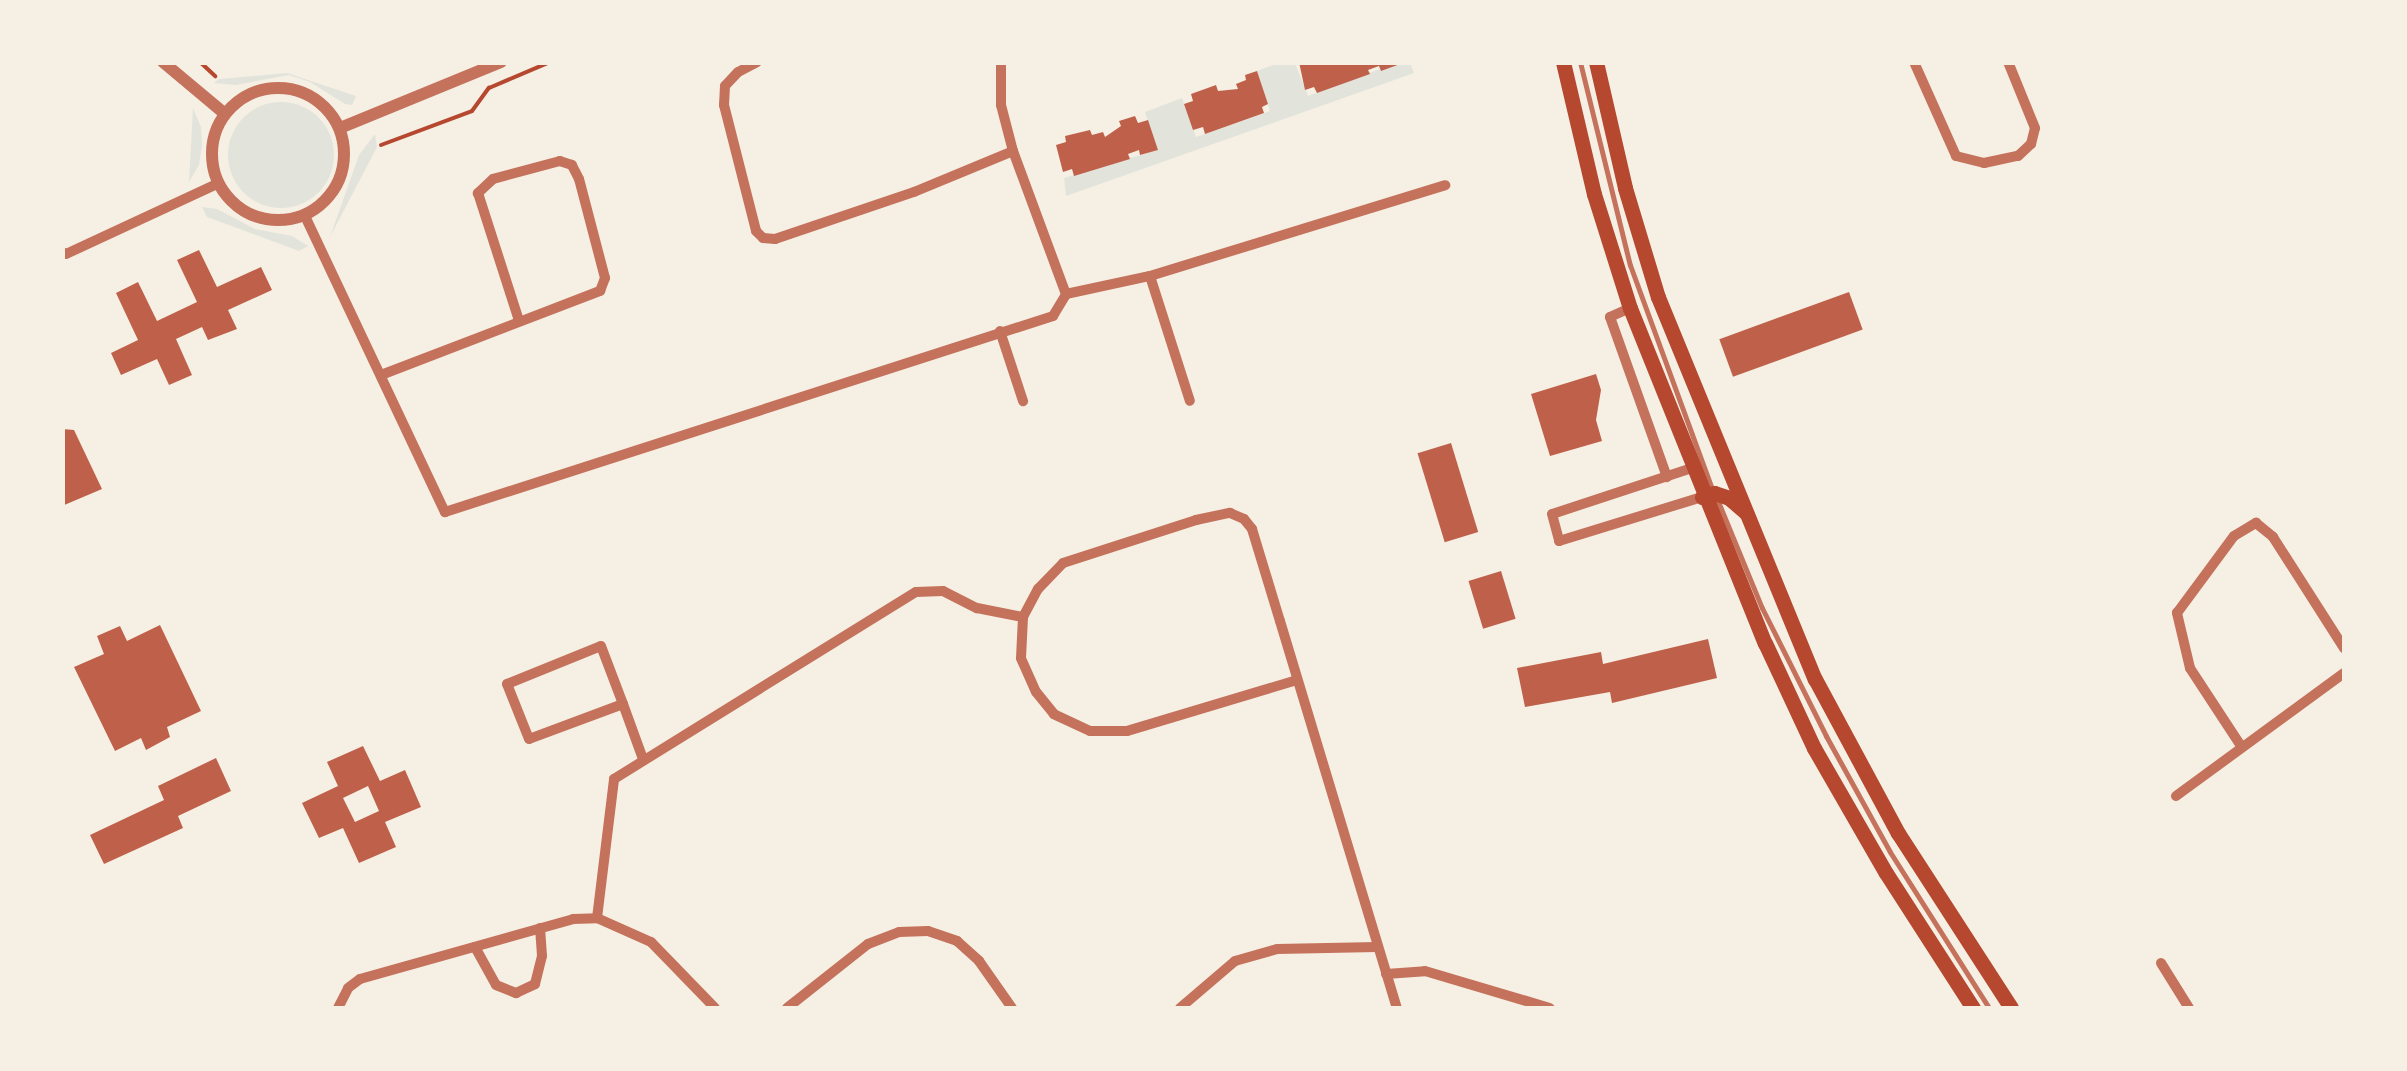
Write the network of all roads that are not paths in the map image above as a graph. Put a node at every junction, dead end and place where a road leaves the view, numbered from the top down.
1 (163, 62) edge
2 (500, 62) edge
3 (758, 62) edge
4 (1001, 62) edge
5 (1563, 62) edge
6 (1580, 62) edge
7 (1596, 62) edge
8 (1914, 62) edge
9 (2008, 62) edge
10 (224, 113) junction
11 (340, 128) junction
12 (1012, 152) junction
13 (219, 184) junction
14 (1445, 185) dead end
15 (304, 214) junction
16 (62, 252) edge
17 (1150, 276) junction
18 (1066, 294) junction
19 (1630, 308) junction
20 (519, 321) junction
21 (1000, 330) junction
22 (381, 375) junction
23 (1023, 401) dead end
24 (1190, 401) dead end
25 (1722, 451) junction
26 (1692, 468) junction
27 (1667, 476) junction
28 (1708, 495) junction
29 (1749, 516) junction
30 (1023, 617) junction
31 (2344, 648) edge
32 (2344, 673) edge
33 (1297, 680) junction
34 (624, 704) junction
35 (2242, 746) junction
36 (643, 759) junction
37 (2176, 796) dead end
38 (597, 918) junction
39 (540, 928) junction
40 (475, 947) junction
41 (1377, 947) junction
42 (2162, 963) dead end
43 (1386, 974) junction
44 (338, 1008) edge
45 (715, 1008) edge
46 (787, 1008) edge
47 (1012, 1008) edge
48 (1180, 1008) edge
49 (1397, 1008) edge
50 (1550, 1008) edge
51 (1973, 1008) edge
52 (1989, 1008) edge
53 (2011, 1008) edge
54 (2189, 1008) edge

1 - 10 street
2 - 11 street
3 - 12 street
4 - 12 street
5 - 19 main road
6 - 28 lane
7 - 25 main road
8 - 9 street
10 - 11 street
10 - 13 street
11 - 15 street
12 - 18 street
13 - 15 street
13 - 16 street
14 - 17 street
15 - 22 street
17 - 18 street
17 - 24 street
18 - 21 street
19 - 26 main road
19 - 27 street
20 - 20 street
20 - 22 street
21 - 22 street
21 - 23 street
25 - 28 main road
25 - 29 main road
26 - 27 street
26 - 28 main road
27 - 28 street
28 - 29 main road
28 - 51 main road
28 - 52 lane
29 - 53 main road
30 - 33 street
30 - 33 street
30 - 36 street
31 - 35 street
32 - 35 street
33 - 41 street
34 - 34 street
34 - 36 street
35 - 37 street
36 - 38 street
38 - 39 street
38 - 45 street
39 - 40 street
39 - 40 street
40 - 44 street
41 - 43 street
41 - 48 street
42 - 54 street
43 - 49 street
43 - 50 street
46 - 47 street

